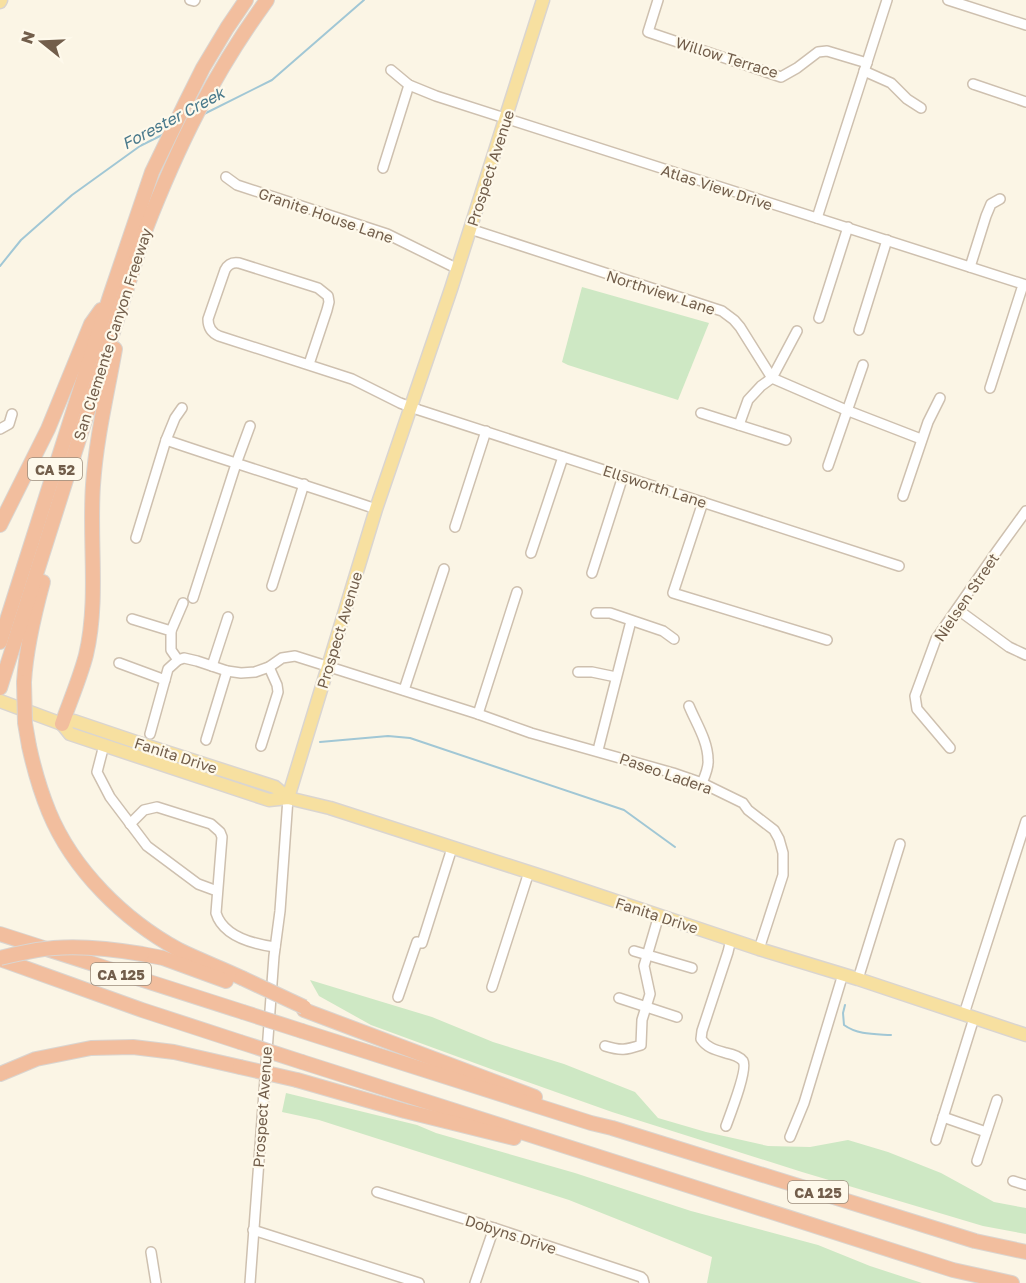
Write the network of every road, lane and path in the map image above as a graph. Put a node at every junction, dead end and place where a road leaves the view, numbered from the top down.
1 (190, 0) edge
2 (195, 0) edge
3 (246, 0) edge
4 (267, 0) edge
5 (543, 0) edge
6 (658, 0) edge
7 (887, 0) edge
8 (948, 0) edge
9 (1026, 25) edge
10 (866, 67) junction
11 (391, 70) dead end
12 (973, 84) dead end
13 (409, 85) junction
14 (1026, 102) edge
15 (921, 108) dead end
16 (506, 119) junction
17 (383, 168) dead end
18 (226, 177) dead end
19 (1000, 199) dead end
20 (817, 218) junction
21 (848, 227) junction
22 (470, 229) junction
23 (887, 240) junction
24 (970, 267) junction
25 (458, 269) junction
26 (1025, 285) edge
27 (126, 290) junction
28 (110, 296) junction
29 (819, 318) dead end
30 (859, 330) dead end
31 (797, 331) dead end
32 (309, 364) junction
33 (863, 365) dead end
34 (772, 378) junction
35 (990, 388) dead end
36 (940, 398) dead end
37 (89, 406) junction
38 (411, 406) junction
39 (182, 408) dead end
40 (846, 410) junction
41 (701, 413) dead end
42 (12, 414) dead end
43 (739, 425) junction
44 (250, 426) dead end
45 (0, 429) edge
46 (486, 431) junction
47 (921, 439) junction
48 (786, 440) dead end
49 (166, 441) junction
50 (563, 457) junction
51 (236, 464) junction
52 (828, 466) dead end
53 (622, 476) junction
54 (304, 484) junction
55 (903, 496) dead end
56 (703, 502) junction
57 (376, 509) junction
58 (1026, 511) edge
59 (0, 525) edge
60 (455, 528) dead end
61 (135, 538) dead end
62 (531, 553) dead end
63 (899, 566) dead end
64 (444, 569) dead end
65 (592, 573) dead end
66 (272, 586) dead end
67 (517, 592) dead end
68 (193, 598) dead end
69 (183, 603) dead end
70 (957, 609) junction
71 (596, 613) dead end
72 (228, 617) dead end
73 (132, 619) dead end
74 (631, 621) junction
75 (171, 632) junction
76 (674, 639) dead end
77 (827, 640) dead end
78 (0, 642) edge
79 (1026, 655) edge
80 (178, 660) junction
81 (119, 663) dead end
82 (212, 666) junction
83 (269, 667) junction
84 (329, 667) junction
85 (228, 671) junction
86 (578, 672) dead end
87 (616, 677) junction
88 (165, 680) junction
89 (0, 688) edge
90 (404, 690) junction
91 (0, 701) edge
92 (689, 706) dead end
93 (478, 714) junction
94 (62, 724) junction
95 (150, 734) dead end
96 (206, 740) dead end
97 (104, 745) junction
98 (261, 746) dead end
99 (950, 748) dead end
100 (598, 750) junction
101 (702, 783) junction
102 (288, 798) junction
103 (1026, 821) edge
104 (130, 824) junction
105 (900, 844) dead end
106 (452, 848) junction
107 (529, 872) junction
108 (217, 891) junction
109 (659, 915) junction
110 (0, 934) edge
111 (731, 939) junction
112 (274, 947) junction
113 (759, 949) junction
114 (634, 951) dead end
115 (647, 955) junction
116 (0, 958) edge
117 (692, 968) dead end
118 (843, 974) junction
119 (858, 979) junction
120 (492, 987) dead end
121 (398, 998) dead end
122 (619, 998) dead end
123 (646, 1006) junction
124 (304, 1009) junction
125 (969, 1016) junction
126 (676, 1017) dead end
127 (1026, 1035) edge
128 (605, 1046) dead end
129 (0, 1074) edge
130 (997, 1100) dead end
131 (943, 1117) junction
132 (726, 1126) dead end
133 (612, 1128) junction
134 (986, 1131) junction
135 (790, 1137) dead end
136 (936, 1140) dead end
137 (977, 1161) dead end
138 (644, 1171) junction
139 (1013, 1181) dead end
140 (1026, 1185) edge
141 (377, 1192) dead end
142 (494, 1228) junction
143 (254, 1230) junction
144 (152, 1252) dead end
145 (1026, 1252) edge
146 (644, 1281) edge
147 (156, 1283) edge
148 (250, 1283) edge
149 (419, 1283) edge
150 (474, 1283) edge
151 (1012, 1283) edge

1 - 2 street
3 - 28 highway, San Clemente Canyon Freeway / CA 52
4 - 27 highway, San Clemente Canyon Freeway / CA 52
5 - 16 main road, Prospect Avenue
6 - 10 street, Willow Terrace
7 - 10 street
8 - 9 street
10 - 15 street
10 - 20 street
11 - 13 street, Atlas View Drive
12 - 14 street
13 - 16 street, Atlas View Drive
13 - 17 street
16 - 20 street, Atlas View Drive
16 - 22 main road, Prospect Avenue
18 - 25 street, Granite House Lane
19 - 24 street
20 - 21 street, Atlas View Drive
21 - 23 street, Atlas View Drive
21 - 29 street
22 - 25 main road, Prospect Avenue
22 - 34 street, Northview Lane
23 - 24 street, Atlas View Drive
23 - 30 street
24 - 26 street, Atlas View Drive
25 - 38 main road, Prospect Avenue
26 - 35 street
27 - 37 highway, San Clemente Canyon Freeway / CA 52
27 - 94 highway
28 - 59 highway
28 - 78 highway, San Clemente Canyon Freeway / CA 52
31 - 34 street
32 - 32 street, Ellsworth Lane
32 - 38 street, Ellsworth Lane
33 - 40 street
34 - 40 street
34 - 43 street
36 - 47 street
37 - 89 highway, San Clemente Canyon Freeway / CA 52
37 - 124 highway, bridge
38 - 46 street, Ellsworth Lane
38 - 57 main road, Prospect Avenue
39 - 49 street
40 - 47 street
40 - 52 street
41 - 43 street
42 - 45 street
43 - 48 street
44 - 51 street
46 - 50 street, Ellsworth Lane
46 - 60 street
47 - 55 street
49 - 51 street
49 - 61 street
50 - 53 street, Ellsworth Lane
50 - 62 street
51 - 54 street
51 - 68 street
53 - 56 street, Ellsworth Lane
53 - 65 street
54 - 57 street
54 - 66 street
56 - 63 street, Ellsworth Lane
56 - 77 street
57 - 84 main road, Prospect Avenue
58 - 70 street, Nielsen Street
64 - 90 street
67 - 93 street
69 - 75 street
70 - 79 street
70 - 99 street, Nielsen Street
71 - 74 street
72 - 82 street
73 - 75 street
74 - 76 street
74 - 87 street
75 - 80 street
80 - 82 street, Paseo Ladera
80 - 88 street
81 - 88 street
82 - 85 street, Paseo Ladera
83 - 84 street, Paseo Ladera
83 - 85 street, Paseo Ladera
83 - 98 street
84 - 90 street, Paseo Ladera
84 - 102 main road, Prospect Avenue
85 - 96 street
86 - 87 street
87 - 100 street
88 - 95 street
90 - 93 street, Paseo Ladera
91 - 94 main road, Fanita Drive
92 - 101 street
93 - 100 street, Paseo Ladera
94 - 97 main road, Fanita Drive
94 - 102 main road, Fanita Drive
97 - 102 main road, Fanita Drive
97 - 104 street
100 - 101 street, Paseo Ladera
101 - 113 street, Paseo Ladera
102 - 106 main road, Fanita Drive
102 - 112 street, Prospect Avenue
103 - 125 street
104 - 108 street
104 - 108 street
105 - 119 street
106 - 107 main road, Fanita Drive
106 - 121 street
107 - 109 main road, Fanita Drive
107 - 120 street
108 - 112 street
109 - 111 main road, Fanita Drive
109 - 115 street
110 - 133 highway, CA 125, bridge
111 - 113 main road, Fanita Drive
111 - 132 street
112 - 143 street, Prospect Avenue
113 - 118 main road, Fanita Drive
114 - 115 street
115 - 117 street
115 - 123 street
116 - 124 highway, bridge
116 - 138 highway, CA 125, bridge
118 - 119 main road, Fanita Drive
118 - 135 street
119 - 125 main road, Fanita Drive
122 - 123 street
123 - 126 street
123 - 128 street
124 - 133 highway
125 - 127 main road, Fanita Drive
125 - 131 street
129 - 138 highway, bridge
130 - 134 street
131 - 134 street
131 - 136 street
133 - 145 highway, CA 125
134 - 137 street
138 - 151 highway, CA 125
139 - 140 street
141 - 142 street, Dobyns Drive
142 - 146 street, Dobyns Drive
142 - 150 street
143 - 148 street, Prospect Avenue
143 - 149 street
144 - 147 street

